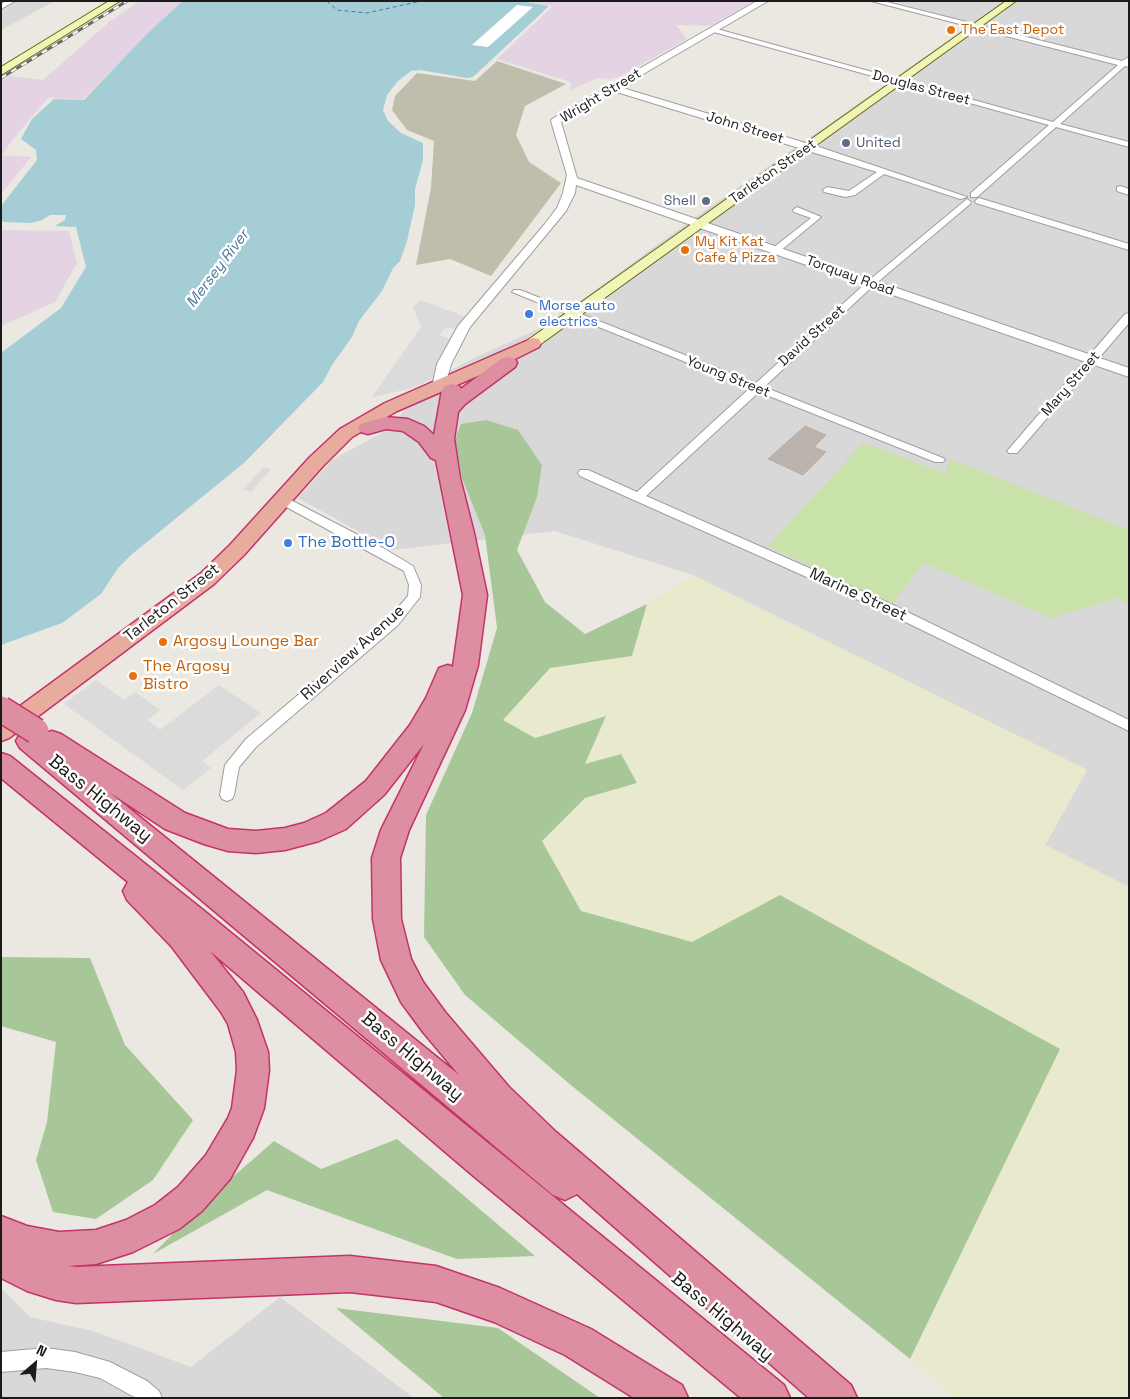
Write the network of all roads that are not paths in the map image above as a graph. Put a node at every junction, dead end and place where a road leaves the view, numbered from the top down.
1 (12, 1) edge
2 (111, 1) edge
3 (116, 1) edge
4 (764, 1) edge
5 (874, 1) edge
6 (1012, 1) edge
7 (1, 7) edge
8 (976, 27) junction
9 (714, 31) junction
10 (1127, 62) edge
11 (1, 68) edge
12 (1, 72) edge
13 (900, 82) junction
14 (613, 88) junction
15 (1054, 125) junction
16 (1129, 145) edge
17 (808, 147) junction
18 (883, 171) junction
19 (572, 180) junction
20 (827, 190) dead end
21 (971, 199) junction
22 (797, 210) dead end
23 (700, 224) junction
24 (1129, 247) edge
25 (776, 250) junction
26 (870, 284) junction
27 (517, 292) dead end
28 (573, 315) junction
29 (1129, 316) edge
30 (534, 343) junction
31 (1092, 360) junction
32 (508, 363) joint
33 (1129, 372) edge
34 (755, 388) junction
35 (446, 393) junction
36 (368, 428) junction
37 (1013, 451) dead end
38 (324, 454) junction
39 (438, 454) junction
40 (939, 460) dead end
41 (584, 473) dead end
42 (449, 478) junction
43 (639, 496) junction
44 (283, 500) junction
45 (463, 533) junction
46 (1, 709) edge
47 (1, 718) edge
48 (1129, 726) edge
49 (1, 732) edge
50 (33, 736) junction
51 (1, 763) edge
52 (227, 795) dead end
53 (65, 816) junction
54 (1, 1233) edge
55 (1, 1258) edge
56 (1, 1362) edge
57 (152, 1398) edge
58 (669, 1398) edge
59 (771, 1398) edge
60 (821, 1398) edge
61 (838, 1398) edge

1 - 7 street
2 - 11 main road
3 - 12 main road
4 - 9 street, Wright Street
5 - 8 street
6 - 8 main road, Tarleton Street
8 - 10 street
8 - 13 main road, Tarleton Street
9 - 13 street, Douglas Street
9 - 14 street, Wright Street
10 - 15 street, David Street
13 - 15 street, Douglas Street
13 - 17 main road, Tarleton Street
14 - 17 street, John Street
14 - 19 street, Wright Street
15 - 16 street, Douglas Street
15 - 21 street, David Street
17 - 18 street, John Street
17 - 23 main road, Tarleton Street
18 - 20 street
18 - 21 street, John Street
19 - 23 street, Torquay Road
19 - 35 street, Wright Street
21 - 24 street, John Street
21 - 26 street, David Street
22 - 25 street
23 - 25 street, Torquay Road
23 - 28 main road, Tarleton Street
25 - 26 street, Torquay Road
26 - 31 street, Torquay Road
26 - 34 street, David Street
27 - 28 street, Young Street
28 - 30 main road, Tarleton Street
28 - 34 street, Young Street
29 - 31 street, Mary Street
30 - 32 highway, Tarleton Street
30 - 35 highway, Tarleton Street
31 - 33 street, Torquay Road
31 - 37 street, Mary Street
32 - 35 highway
34 - 40 street, Young Street
34 - 43 street, David Street
35 - 36 highway, Tarleton Street
35 - 38 highway, Tarleton Street
35 - 39 highway
35 - 42 highway
36 - 38 highway, Tarleton Street
36 - 39 highway
38 - 44 highway, Tarleton Street
39 - 42 highway
41 - 43 street, Marine Street
42 - 45 highway
43 - 48 street, Marine Street
44 - 49 highway, Tarleton Street
44 - 52 street, Riverview Avenue
45 - 50 highway
45 - 61 highway
46 - 50 highway, bridge
47 - 50 highway, Bass Highway
50 - 60 highway, Bass Highway
51 - 53 highway, Bass Highway
53 - 54 highway
53 - 59 highway, Bass Highway
55 - 58 highway
56 - 57 street

